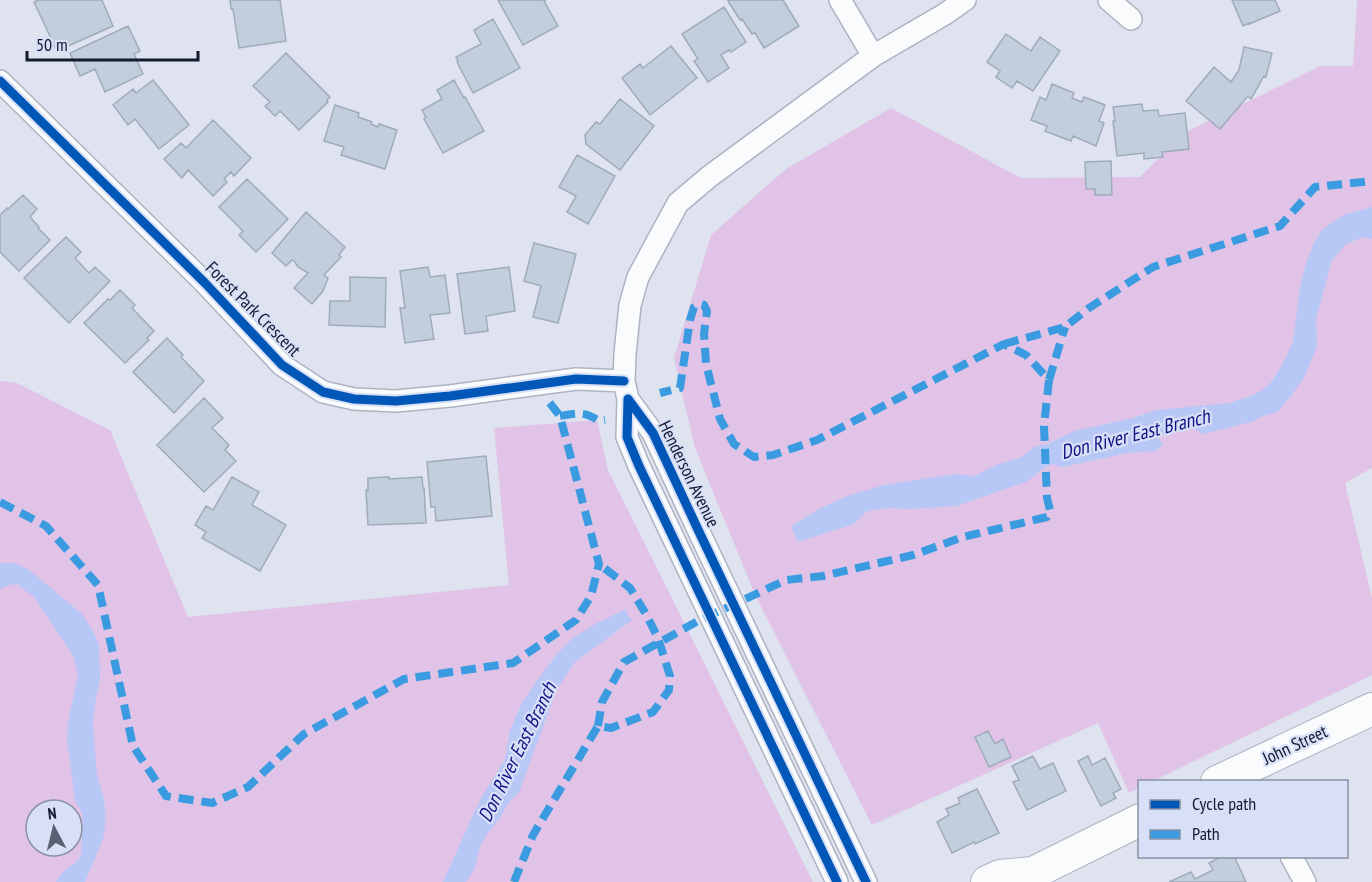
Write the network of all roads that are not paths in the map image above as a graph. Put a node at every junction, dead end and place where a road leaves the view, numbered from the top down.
1 (840, 0) edge
2 (965, 0) edge
3 (1109, 0) edge
4 (1131, 19) dead end
5 (873, 56) junction
6 (0, 81) edge
7 (626, 390) junction
8 (1372, 709) edge
9 (1237, 777) edge
10 (1138, 821) edge
11 (1292, 858) edge
12 (1030, 877) edge
13 (837, 882) edge
14 (866, 882) edge
15 (987, 882) edge
16 (1305, 882) edge

1 - 5 street
2 - 5 street, Henderson Avenue
3 - 4 street
5 - 7 street, Henderson Avenue
6 - 7 street, Forest Park Crescent
7 - 13 street, Henderson Avenue
7 - 14 street, Henderson Avenue
8 - 9 main road, John Street
10 - 12 main road
11 - 16 street
12 - 15 main road

